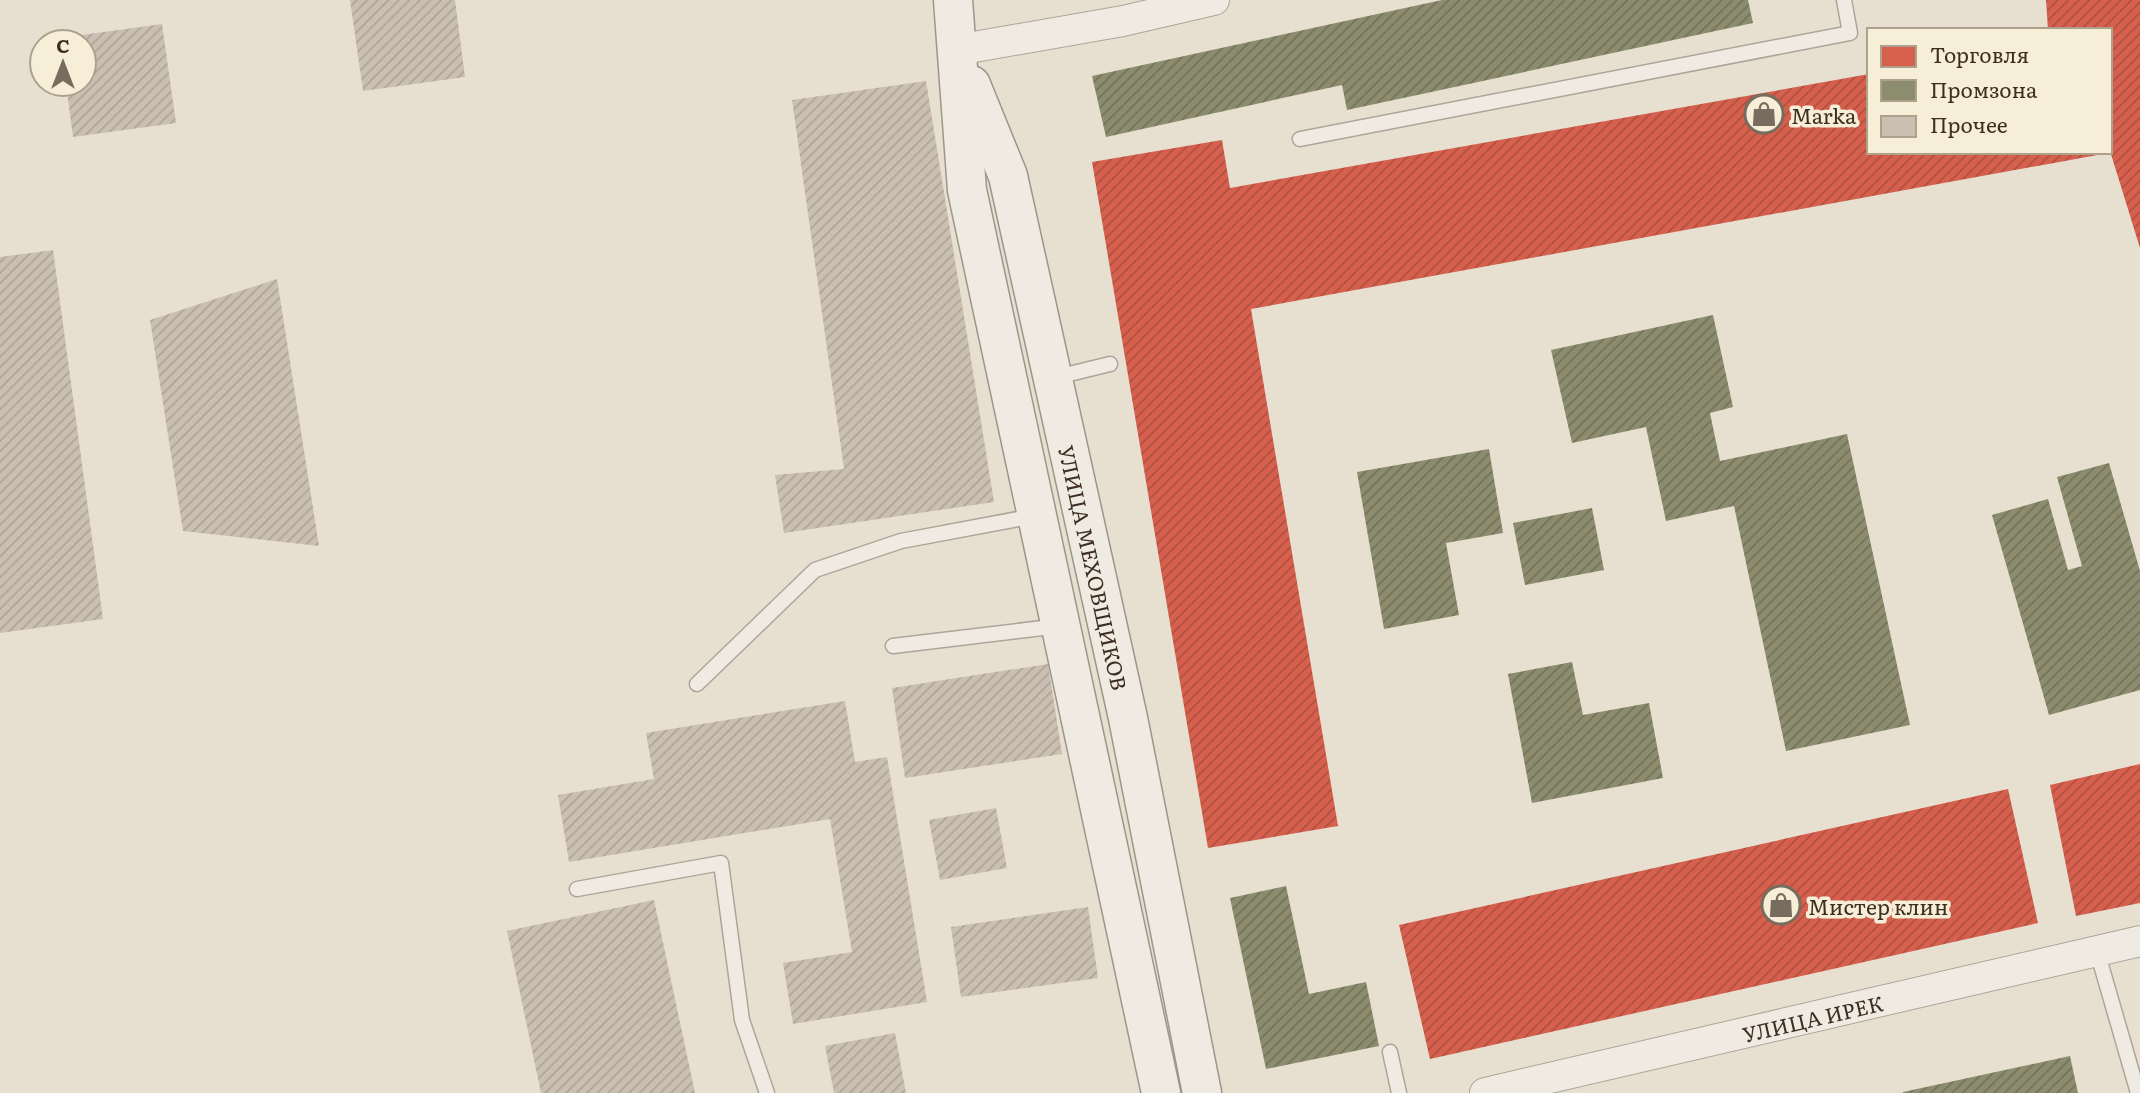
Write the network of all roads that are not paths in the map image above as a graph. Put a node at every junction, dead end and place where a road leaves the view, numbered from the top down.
1 (953, 0) edge
2 (1214, 0) edge
3 (1844, 0) edge
4 (957, 50) junction
5 (1300, 139) dead end
6 (1110, 364) dead end
7 (1052, 379) junction
8 (1039, 515) junction
9 (1061, 626) junction
10 (894, 646) dead end
11 (697, 684) dead end
12 (578, 889) dead end
13 (2140, 941) edge
14 (2097, 951) junction
15 (1390, 1052) dead end
16 (767, 1093) edge
17 (1161, 1093) edge
18 (1202, 1093) edge
19 (1399, 1093) edge
20 (1485, 1093) edge
21 (2138, 1093) edge

1 - 4 main road, УЛИЦА МЕХОВЩИКОВ
2 - 4 street
3 - 5 lane
4 - 7 main road, УЛИЦА МЕХОВЩИКОВ
4 - 8 main road, УЛИЦА МЕХОВЩИКОВ
6 - 7 lane
7 - 18 main road, УЛИЦА МЕХОВЩИКОВ
8 - 9 main road, УЛИЦА МЕХОВЩИКОВ
8 - 11 lane
9 - 10 lane
9 - 17 main road, УЛИЦА МЕХОВЩИКОВ
12 - 16 lane
13 - 14 street, УЛИЦА ИРЕК
14 - 20 street, УЛИЦА ИРЕК
14 - 21 lane
15 - 19 lane

